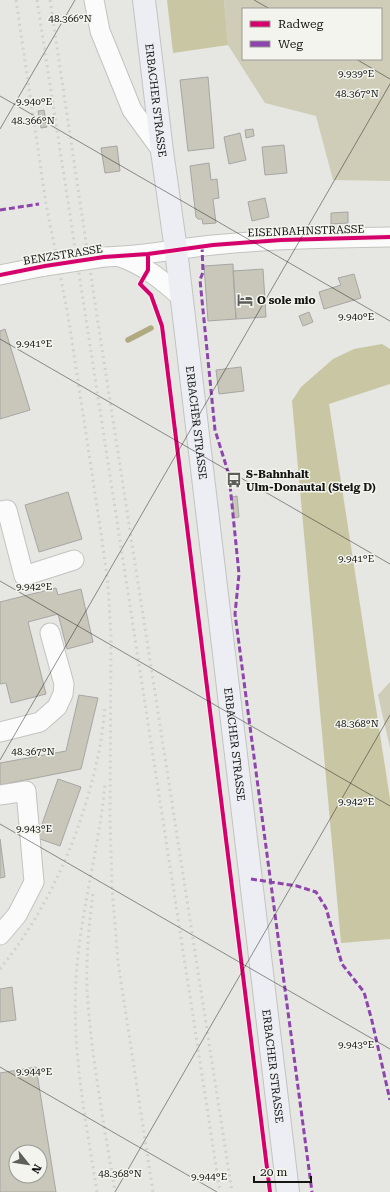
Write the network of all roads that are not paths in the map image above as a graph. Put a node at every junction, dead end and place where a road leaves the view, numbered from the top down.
1 (94, 0) edge
2 (144, 0) edge
3 (162, 151) junction
4 (390, 237) edge
5 (176, 250) junction
6 (112, 257) junction
7 (0, 275) edge
8 (181, 296) junction
9 (0, 511) edge
10 (74, 560) dead end
11 (50, 633) dead end
12 (0, 732) edge
13 (0, 795) edge
14 (0, 935) edge
15 (288, 1192) edge

1 - 3 street
2 - 3 main road, ERBACHER STRASSE
3 - 5 main road, ERBACHER STRASSE
4 - 5 street, EISENBAHNSTRASSE
5 - 6 street, BENZSTRASSE
5 - 8 main road, ERBACHER STRASSE
6 - 7 street, BENZSTRASSE, bridge
6 - 8 street
8 - 15 main road, ERBACHER STRASSE
9 - 10 street
11 - 12 street
13 - 14 street

